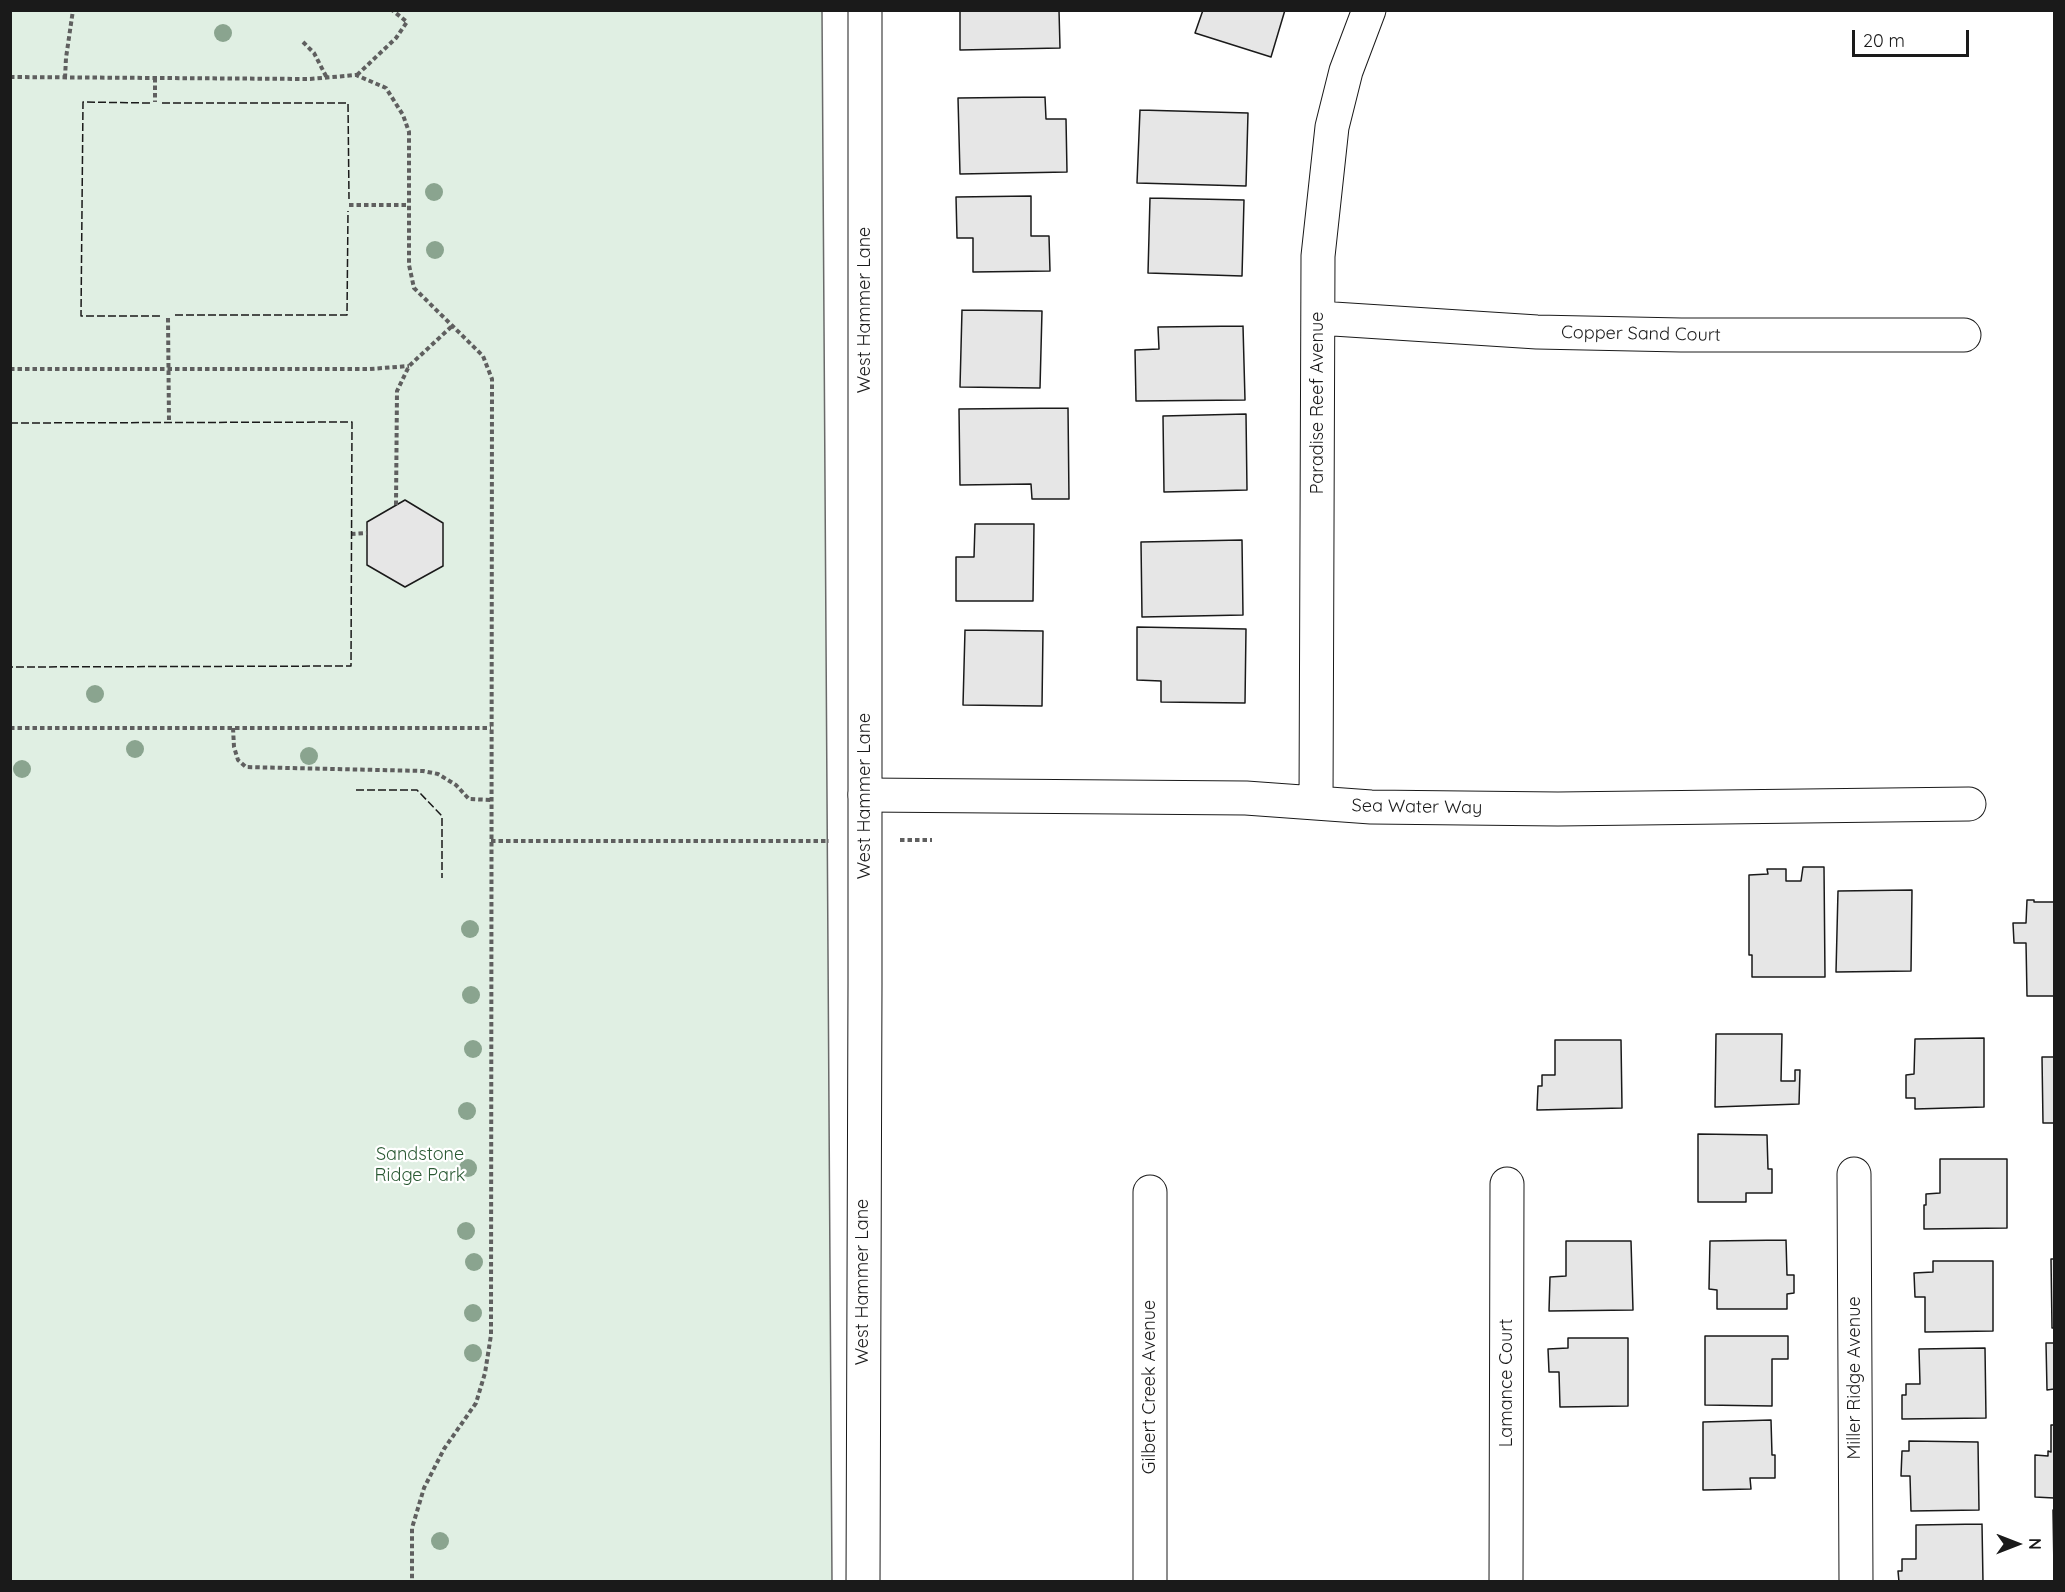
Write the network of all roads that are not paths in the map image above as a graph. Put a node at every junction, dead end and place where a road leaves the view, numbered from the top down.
1 (865, 10) edge
2 (1369, 10) edge
3 (1318, 318) junction
4 (1964, 335) dead end
5 (865, 795) junction
6 (1316, 803) junction
7 (1969, 804) dead end
8 (1854, 1174) dead end
9 (1508, 1184) dead end
10 (1150, 1192) dead end
11 (863, 1581) edge
12 (1150, 1581) edge
13 (1506, 1581) edge
14 (1856, 1581) edge

1 - 5 street, West Hammer Lane
2 - 3 street, Paradise Reef Avenue
3 - 4 street, Copper Sand Court
3 - 6 street, Paradise Reef Avenue
5 - 6 street, Sea Water Way
5 - 11 street, West Hammer Lane
6 - 7 street, Sea Water Way
8 - 14 street, Miller Ridge Avenue
9 - 13 street, Lamance Court
10 - 12 street, Gilbert Creek Avenue

